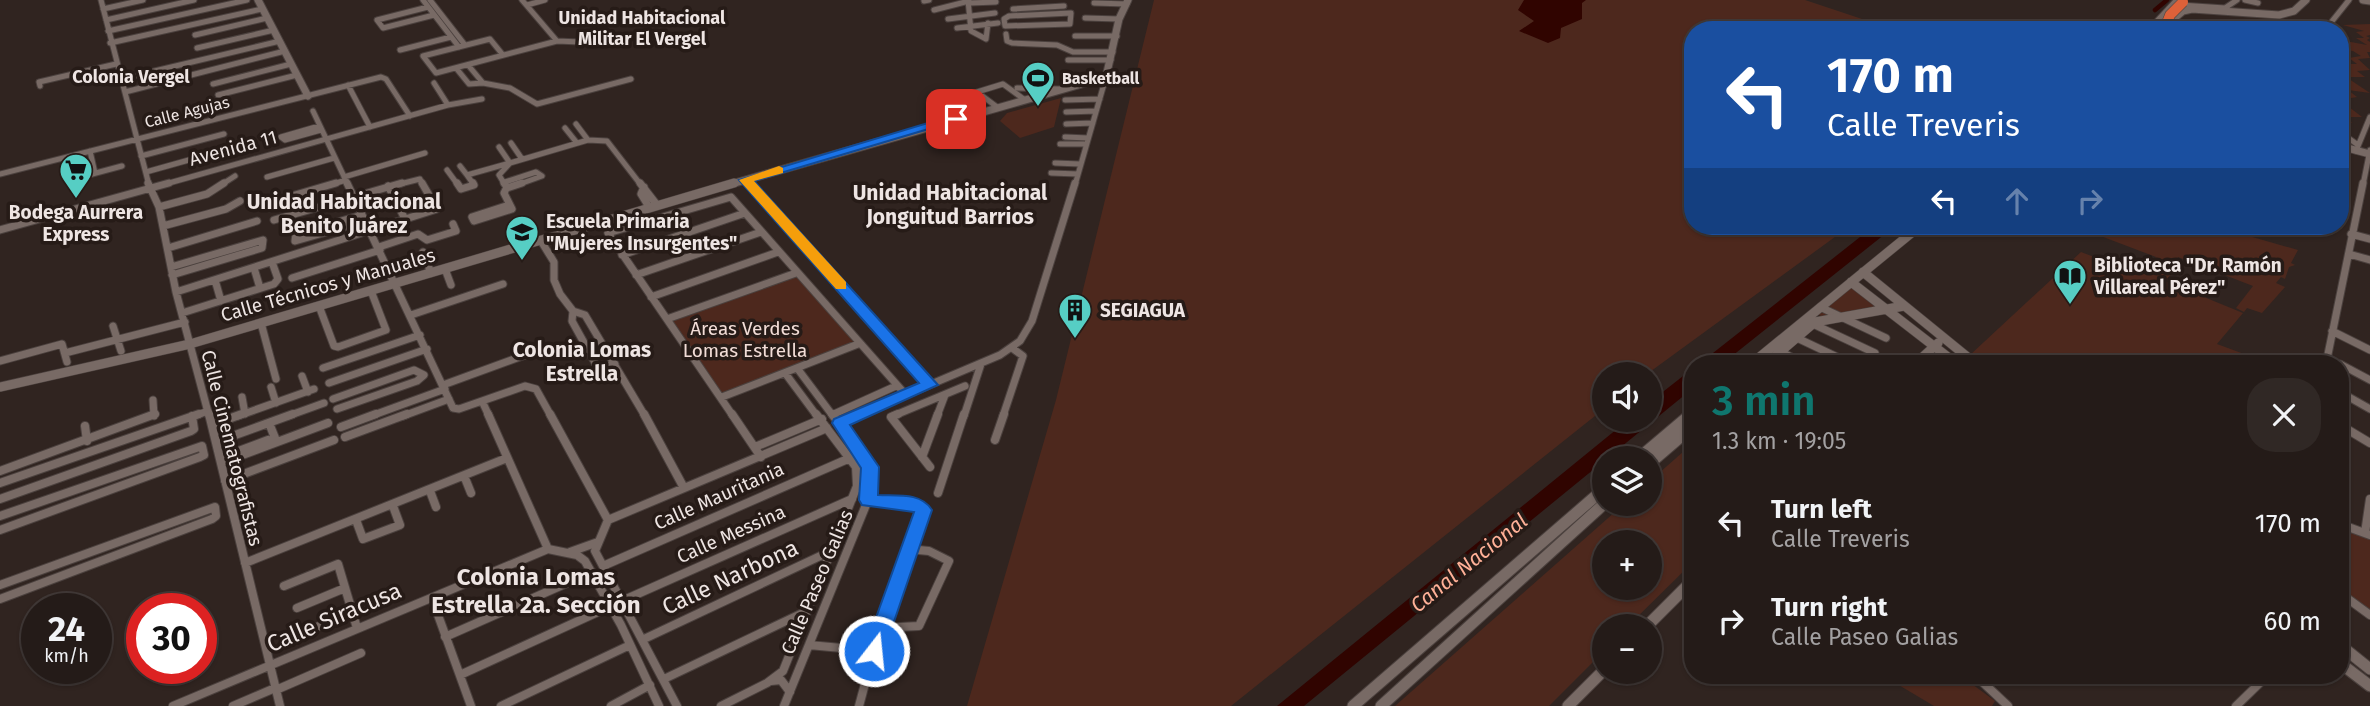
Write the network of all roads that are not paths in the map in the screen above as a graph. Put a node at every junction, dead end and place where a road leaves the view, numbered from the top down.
1 (101, 0) edge
2 (142, 0) edge
3 (194, 0) edge
4 (247, 0) edge
5 (258, 0) edge
6 (423, 0) edge
7 (430, 0) edge
8 (545, 0) edge
9 (1043, 0) edge
10 (2237, 0) edge
11 (2245, 0) edge
12 (2306, 0) edge
13 (2349, 0) edge
14 (2362, 0) edge
15 (2370, 1) edge
16 (524, 2) edge
17 (969, 2) edge
18 (996, 2) dead end
19 (1127, 2) edge
20 (1094, 3) dead end
21 (2184, 4) edge
22 (2258, 4) dead end
23 (1064, 6) dead end
24 (428, 7) junction
25 (1043, 7) junction
26 (103, 9) junction
27 (262, 9) junction
28 (1013, 9) dead end
29 (934, 10) dead end
30 (995, 13) dead end
31 (971, 14) junction
32 (1044, 14) junction
33 (435, 15) junction
34 (267, 18) junction
35 (1085, 18) dead end
36 (948, 19) dead end
37 (1119, 19) junction
38 (106, 20) junction
39 (2162, 21) edge
40 (2166, 21) edge
41 (2332, 21) edge
42 (988, 23) junction
43 (998, 23) dead end
44 (971, 25) junction
45 (957, 28) dead end
46 (274, 30) junction
47 (108, 31) junction
48 (1006, 34) dead end
49 (195, 35) dead end
50 (1075, 36) dead end
51 (452, 37) junction
52 (1117, 37) junction
53 (279, 41) junction
54 (557, 41) junction
55 (580, 41) dead end
56 (110, 43) junction
57 (462, 46) junction
58 (197, 48) dead end
59 (400, 50) dead end
60 (285, 51) junction
61 (503, 55) junction
62 (1112, 56) junction
63 (1068, 60) dead end
64 (116, 64) junction
65 (292, 64) junction
66 (468, 65) junction
67 (456, 68) junction
68 (1039, 74) dead end
69 (298, 75) junction
70 (1106, 77) junction
71 (121, 79) junction
72 (631, 79) dead end
73 (433, 83) dead end
74 (483, 83) junction
75 (213, 84) dead end
76 (348, 85) junction
77 (40, 86) dead end
78 (1031, 87) junction
79 (1017, 88) dead end
80 (1063, 90) junction
81 (125, 92) junction
82 (218, 95) dead end
83 (308, 96) junction
84 (1100, 99) junction
85 (1026, 100) junction
86 (1065, 100) dead end
87 (448, 105) junction
88 (997, 107) junction
89 (313, 111) dead end
90 (1096, 111) junction
91 (1066, 112) dead end
92 (410, 116) junction
93 (2370, 117) edge
94 (576, 124) dead end
95 (1066, 124) dead end
96 (1093, 124) junction
97 (370, 127) junction
98 (320, 128) junction
99 (565, 128) dead end
100 (225, 134) dead end
101 (1065, 137) dead end
102 (2361, 137) junction
103 (138, 139) junction
104 (588, 140) junction
105 (2349, 140) edge
106 (326, 141) junction
107 (1086, 141) junction
108 (511, 143) dead end
109 (577, 143) junction
110 (1060, 144) dead end
111 (2349, 144) edge
112 (2357, 147) junction
113 (499, 148) dead end
114 (228, 149) dead end
115 (90, 151) junction
116 (2370, 152) edge
117 (425, 153) dead end
118 (141, 156) junction
119 (334, 158) junction
120 (522, 159) junction
121 (510, 163) junction
122 (1055, 163) dead end
123 (1080, 164) junction
124 (122, 166) dead end
125 (460, 166) dead end
126 (447, 170) dead end
127 (146, 172) junction
128 (94, 173) junction
129 (1051, 173) dead end
130 (0, 174) edge
131 (1078, 174) junction
132 (467, 175) junction
133 (235, 176) dead end
134 (81, 177) dead end
135 (267, 177) dead end
136 (345, 178) junction
137 (745, 180) junction
138 (506, 185) junction
139 (388, 186) junction
140 (153, 189) junction
141 (354, 197) junction
142 (240, 201) dead end
143 (509, 205) junction
144 (653, 206) junction
145 (159, 207) junction
146 (269, 208) dead end
147 (745, 213) junction
148 (364, 218) junction
149 (274, 220) dead end
150 (406, 221) junction
151 (257, 222) dead end
152 (453, 224) dead end
153 (244, 225) junction
154 (163, 226) junction
155 (0, 230) edge
156 (370, 232) junction
157 (761, 232) junction
158 (2351, 234) junction
159 (212, 235) junction
160 (1909, 235) edge
161 (248, 236) dead end
162 (2370, 239) edge
163 (541, 241) dead end
164 (215, 245) dead end
165 (168, 248) junction
166 (379, 248) junction
167 (423, 252) dead end
168 (778, 252) junction
169 (2349, 254) junction
170 (622, 255) junction
171 (2370, 260) edge
172 (272, 262) junction
173 (254, 268) junction
174 (445, 269) junction
175 (172, 271) junction
176 (1863, 272) junction
177 (431, 273) junction
178 (796, 273) junction
179 (636, 275) junction
180 (292, 278) dead end
181 (215, 280) junction
182 (1851, 282) junction
183 (396, 284) junction
184 (503, 284) dead end
185 (451, 285) dead end
186 (260, 288) junction
187 (371, 291) junction
188 (176, 292) junction
189 (650, 297) junction
190 (221, 301) junction
191 (319, 306) junction
192 (1904, 306) junction
193 (1820, 307) junction
194 (1889, 311) junction
195 (573, 312) junction
196 (411, 315) junction
197 (183, 318) junction
198 (1843, 318) junction
199 (667, 319) junction
200 (261, 323) junction
201 (1813, 324) junction
202 (113, 326) dead end
203 (2332, 331) junction
204 (420, 335) junction
205 (1797, 338) junction
206 (1886, 338) dead end
207 (1942, 338) junction
208 (117, 339) junction
209 (190, 344) junction
210 (858, 344) junction
211 (1934, 346) junction
212 (1012, 348) junction
213 (427, 349) junction
214 (2370, 349) edge
215 (121, 351) dead end
216 (1781, 352) junction
217 (1875, 353) dead end
218 (528, 354) dead end
219 (1762, 355) edge
220 (1777, 355) edge
221 (1787, 355) edge
222 (1833, 355) edge
223 (1924, 355) edge
224 (1946, 355) edge
225 (1964, 355) edge
226 (2328, 355) edge
227 (0, 361) edge
228 (615, 364) junction
229 (981, 364) junction
230 (323, 368) dead end
231 (797, 368) junction
232 (436, 369) junction
233 (2349, 369) edge
234 (423, 373) junction
235 (785, 373) junction
236 (302, 376) dead end
237 (276, 379) dead end
238 (2370, 380) edge
239 (329, 383) dead end
240 (929, 385) junction
241 (896, 386) junction
242 (965, 386) dead end
243 (0, 387) edge
244 (271, 387) dead end
245 (444, 387) junction
246 (906, 395) junction
247 (945, 395) junction
248 (242, 397) dead end
249 (722, 397) junction
250 (2349, 397) edge
251 (449, 399) junction
252 (153, 400) dead end
253 (482, 401) junction
254 (276, 403) junction
255 (883, 406) junction
256 (2370, 408) edge
257 (337, 410) dead end
258 (208, 411) junction
259 (245, 414) junction
260 (834, 414) junction
261 (192, 416) junction
262 (891, 417) junction
263 (821, 419) junction
264 (1684, 420) edge
265 (327, 422) dead end
266 (269, 423) junction
267 (840, 423) junction
268 (212, 425) junction
269 (85, 426) dead end
270 (341, 428) dead end
271 (827, 428) junction
272 (2349, 430) edge
273 (1684, 434) edge
274 (345, 437) dead end
275 (276, 440) junction
276 (334, 440) dead end
277 (995, 440) dead end
278 (87, 441) junction
279 (216, 442) junction
280 (2370, 443) edge
281 (1653, 446) edge
282 (755, 447) junction
283 (1662, 453) edge
284 (84, 454) junction
285 (761, 457) junction
286 (922, 457) junction
287 (508, 458) junction
288 (850, 458) junction
289 (220, 460) junction
290 (282, 460) junction
291 (868, 462) junction
292 (930, 467) dead end
293 (86, 468) junction
294 (0, 471) edge
295 (857, 471) junction
296 (871, 475) junction
297 (465, 478) junction
298 (225, 481) junction
299 (0, 483) edge
300 (86, 485) junction
301 (684, 488) junction
302 (430, 491) junction
303 (471, 493) dead end
304 (938, 493) dead end
305 (88, 498) junction
306 (0, 499) edge
307 (852, 499) junction
308 (1592, 499) edge
309 (2370, 499) edge
310 (868, 500) junction
311 (393, 506) junction
312 (436, 507) dead end
313 (1592, 515) edge
314 (0, 516) edge
315 (356, 520) junction
316 (608, 520) junction
317 (2349, 527) edge
318 (0, 530) edge
319 (2367, 534) edge
320 (598, 541) junction
321 (103, 547) junction
322 (548, 548) junction
323 (908, 549) junction
324 (833, 550) junction
325 (569, 552) junction
326 (104, 560) junction
327 (244, 563) junction
328 (603, 566) junction
329 (592, 572) junction
330 (0, 585) edge
331 (284, 586) dead end
332 (345, 588) junction
333 (1684, 589) edge
334 (0, 599) edge
335 (624, 600) junction
336 (2349, 600) edge
337 (434, 604) dead end
338 (611, 606) junction
339 (297, 608) dead end
340 (809, 610) junction
341 (353, 612) junction
342 (1659, 614) edge
343 (2370, 615) edge
344 (634, 619) junction
345 (621, 625) junction
346 (357, 628) junction
347 (880, 628) junction
348 (300, 634) dead end
349 (445, 636) junction
350 (643, 639) junction
351 (630, 645) junction
352 (808, 645) junction
353 (874, 651) junction
354 (2349, 652) edge
355 (361, 653) dead end
356 (1410, 656) junction
357 (786, 665) junction
358 (799, 666) junction
359 (1424, 667) junction
360 (270, 668) junction
361 (2370, 669) edge
362 (2349, 670) edge
363 (460, 675) junction
364 (664, 680) junction
365 (767, 682) junction
366 (1592, 682) edge
367 (1985, 684) edge
368 (2259, 684) edge
369 (650, 685) junction
370 (2370, 686) edge
371 (275, 689) junction
372 (790, 692) junction
373 (173, 706) edge
374 (233, 706) edge
375 (280, 706) edge
376 (471, 706) edge
377 (501, 706) edge
378 (611, 706) edge
379 (659, 706) edge
380 (677, 706) edge
381 (721, 706) edge
382 (784, 706) edge
383 (859, 706) edge
384 (1353, 706) edge
385 (1381, 706) edge
386 (1568, 706) edge
387 (2008, 706) edge
388 (2236, 706) edge

1 - 26 street, Calle Cinematografistas
2 - 26 street
3 - 38 street
4 - 47 street
5 - 27 main road
6 - 24 street
7 - 57 street
8 - 16 street
9 - 25 street
10 - 21 street
11 - 22 street
12 - 21 main road
13 - 41 street
14 - 15 main road
16 - 54 street
17 - 18 street
17 - 29 street
17 - 31 street
19 - 20 street
19 - 37 main road
21 - 39 main road
21 - 40 highway, bridge
23 - 25 street
24 - 33 street
24 - 33 street
25 - 28 street
25 - 32 street
26 - 38 street, Calle Cinematografistas
27 - 34 main road
27 - 56 street
30 - 31 street
31 - 36 street
31 - 44 street
32 - 32 street
33 - 51 street
34 - 46 main road
34 - 49 street
35 - 37 street
37 - 52 main road
38 - 47 street, Calle Cinematografistas
42 - 43 street
42 - 44 street
42 - 44 street
44 - 45 street
46 - 53 main road
46 - 58 street
47 - 56 street, Calle Cinematografistas
48 - 62 street
50 - 52 street
51 - 57 street
51 - 59 street
52 - 62 main road
53 - 60 main road
53 - 71 street
54 - 55 street
54 - 61 street
56 - 64 street, Calle Cinematografistas
57 - 61 street
57 - 67 street
60 - 65 main road
60 - 81 street
61 - 66 street
62 - 63 street
62 - 70 main road
64 - 71 street, Calle Cinematografistas
64 - 77 street
65 - 69 main road
65 - 75 street
66 - 67 street
66 - 74 street
67 - 74 street
68 - 78 street
69 - 82 street
69 - 83 main road
70 - 80 main road, Calle Técnicos y Manuales
70 - 84 street
71 - 81 street, Calle Cinematografistas
72 - 74 street
73 - 87 street
76 - 83 street, Calle Agujas
76 - 92 street, Calle Agujas
76 - 97 street
78 - 79 street
78 - 80 street
80 - 85 main road, Calle Técnicos y Manuales
81 - 103 street, Calle Cinematografistas
83 - 103 street, Calle Agujas
84 - 86 street
84 - 90 street
85 - 88 main road, Calle Técnicos y Manuales
85 - 88 street
87 - 92 street, Avenida 11
87 - 106 street, Avenida 11
88 - 137 main road, Calle Técnicos y Manuales
89 - 98 street
90 - 91 street
90 - 96 street
92 - 97 street, Avenida 11
93 - 102 street
94 - 104 street
95 - 96 street
96 - 107 street
97 - 106 street, Avenida 11
98 - 98 street
98 - 106 street
99 - 109 street
100 - 118 street
101 - 107 street
102 - 105 street
102 - 112 street
103 - 115 street, Calle Agujas
103 - 118 street, Calle Cinematografistas
104 - 109 street
104 - 144 street
106 - 119 street
106 - 140 street, Avenida 11
107 - 110 street
107 - 123 street
108 - 120 street
109 - 120 street
111 - 112 main road
112 - 116 main road
113 - 121 street
114 - 127 street
115 - 128 street
115 - 130 street, Calle Agujas
116 - 158 street
117 - 136 street
118 - 127 street, Calle Cinematografistas
119 - 135 street
119 - 136 street
120 - 121 street
121 - 132 street
121 - 138 street
122 - 123 street
123 - 131 street
124 - 128 street
125 - 132 street
126 - 132 street
127 - 140 street, Calle Cinematografistas
128 - 134 street
129 - 131 street
131 - 212 street
133 - 145 street
136 - 141 street
136 - 146 street
137 - 144 main road, Calle Técnicos y Manuales
137 - 240 street
138 - 138 street
138 - 143 street
139 - 141 street
139 - 150 street
139 - 150 street
140 - 145 street, Calle Cinematografistas
140 - 155 street, Avenida 11
141 - 148 street
141 - 149 street
142 - 154 street
143 - 143 street
144 - 174 main road, Calle Técnicos y Manuales
145 - 154 street, Calle Cinematografistas
147 - 157 street
147 - 170 street
147 - 170 street
148 - 148 street
148 - 156 street
150 - 156 street
151 - 153 street
152 - 166 street
153 - 159 street
153 - 161 street
154 - 165 street, Calle Cinematografistas
156 - 166 street
156 - 172 street
157 - 168 street
157 - 179 street
158 - 162 street
158 - 169 street
159 - 164 street
159 - 165 street
160 - 176 main road
163 - 195 street
165 - 175 street, Calle Cinematografistas
166 - 180 street
166 - 183 street
167 - 177 street
168 - 178 street
168 - 189 street
169 - 171 street
169 - 203 street
170 - 179 street
172 - 173 street
172 - 186 street
173 - 181 street
173 - 186 street
174 - 177 main road, Calle Técnicos y Manuales
174 - 185 street
175 - 175 street
175 - 188 street, Calle Cinematografistas
176 - 182 main road
176 - 192 main road
177 - 183 main road, Calle Técnicos y Manuales
178 - 199 street
178 - 210 street
179 - 189 street
181 - 188 street
181 - 190 street
182 - 193 main road
182 - 194 main road
183 - 187 main road, Calle Técnicos y Manuales
183 - 196 street
184 - 196 street
186 - 190 street
187 - 191 main road, Calle Técnicos y Manuales
187 - 191 street
188 - 197 street, Calle Cinematografistas
189 - 199 street
190 - 197 street
191 - 200 main road, Calle Técnicos y Manuales
192 - 194 main road
192 - 207 main road
193 - 198 street
193 - 219 main road
194 - 198 main road
194 - 211 main road
195 - 228 street
195 - 228 street
196 - 204 street
197 - 208 street
197 - 209 street, Calle Cinematografistas
198 - 201 main road
198 - 206 street
199 - 249 street
200 - 209 main road, Calle Técnicos y Manuales
200 - 237 street
201 - 205 main road
201 - 217 street
202 - 208 street
203 - 214 street
203 - 226 street
204 - 213 street
204 - 230 street
205 - 216 main road
205 - 222 street
207 - 211 main road
207 - 225 main road
208 - 215 street
208 - 227 street
209 - 243 main road, Calle Técnicos y Manuales
209 - 258 street, Calle Cinematografistas
210 - 231 street
210 - 241 street
211 - 223 main road
211 - 224 main road
212 - 229 street
212 - 277 street
213 - 232 street
213 - 239 street
216 - 220 main road
216 - 221 street
218 - 245 street
228 - 301 street
229 - 240 street
229 - 304 street
231 - 235 street
231 - 260 street, Calle Paseo Galias
232 - 234 street
232 - 245 street
233 - 238 street
234 - 257 street
234 - 266 street
235 - 249 street
235 - 263 street
236 - 254 street
240 - 246 street
241 - 246 street
241 - 260 street
242 - 247 street
244 - 254 street
245 - 251 street
245 - 270 street
246 - 255 street
247 - 262 street
247 - 286 street
248 - 259 street
249 - 282 street
250 - 256 street
251 - 253 street
251 - 274 street
252 - 278 street
253 - 287 street
253 - 316 street
254 - 259 street
255 - 262 street
255 - 267 street
258 - 261 street
258 - 268 street, Calle Cinematografistas
259 - 268 street
260 - 267 street, Calle Paseo Galias
261 - 284 street
261 - 293 street
262 - 286 street
263 - 271 street
263 - 282 street
264 - 281 main road
265 - 275 street
266 - 275 street
266 - 279 street
267 - 291 street, Calle Paseo Galias
268 - 279 street, Calle Cinematografistas
269 - 278 street
271 - 285 street
271 - 288 street
272 - 280 street
273 - 283 main road
275 - 289 street
275 - 290 street
276 - 290 street
278 - 294 street
279 - 289 street, Calle Cinematografistas
282 - 285 street
284 - 293 street
284 - 299 street
285 - 301 street
286 - 292 street
287 - 297 street
287 - 322 street
288 - 295 street
288 - 328 street, Calle Mauritania
289 - 298 street, Calle Cinematografistas
290 - 298 street
291 - 295 street
291 - 296 street, Calle Paseo Galias
293 - 306 street
295 - 296 street
295 - 307 street, Calle Paseo Galias
296 - 310 street, Calle Paseo Galias
297 - 302 street
297 - 303 street
298 - 327 street, Calle Cinematografistas
300 - 305 street
300 - 305 street
300 - 314 street
301 - 316 street
302 - 311 street
302 - 312 street
305 - 318 street
307 - 324 street, Calle Paseo Galias
307 - 335 street, Calle Messina
308 - 356 main road
309 - 319 street
310 - 323 street
310 - 352 street, Calle Paseo Galias
311 - 315 street
311 - 315 street
313 - 359 main road
315 - 327 street
316 - 320 street
317 - 319 street
320 - 325 street
320 - 328 street
321 - 326 street
321 - 326 street
321 - 330 street
322 - 325 street
322 - 346 street, Calle Siracusa
323 - 347 street
323 - 347 street
324 - 340 street, Calle Paseo Galias
324 - 350 street, Calle Narbona
325 - 329 street
326 - 334 street
327 - 360 street, Calle Cinematografistas
328 - 335 street
329 - 338 street
329 - 349 street
331 - 332 street
332 - 339 street
332 - 341 street
333 - 342 main road
335 - 344 street
336 - 343 street
337 - 349 street
338 - 345 street
338 - 363 street
340 - 357 street, Calle Paseo Galias
340 - 364 street
341 - 346 street
341 - 348 street
344 - 345 street
344 - 350 street
345 - 351 street
346 - 360 street, Calle Siracusa
347 - 353 street
349 - 363 street
350 - 364 street
351 - 369 street
351 - 377 street
352 - 353 street
352 - 358 street, Calle Paseo Galias
353 - 383 street
354 - 361 main road
355 - 371 street
356 - 359 main road
356 - 384 main road
357 - 358 street
357 - 365 street, Calle Paseo Galias
358 - 372 street, Calle Paseo Galias
359 - 385 main road
360 - 371 street, Calle Cinematografistas
360 - 373 street, Calle Siracusa
362 - 370 main road
363 - 376 street
364 - 380 street
365 - 372 street
365 - 381 street, Calle Paseo Galias
366 - 386 main road
367 - 387 street
368 - 388 street
369 - 378 street
369 - 379 street
371 - 374 street
371 - 375 street, Calle Cinematografistas
372 - 382 street, Calle Paseo Galias

